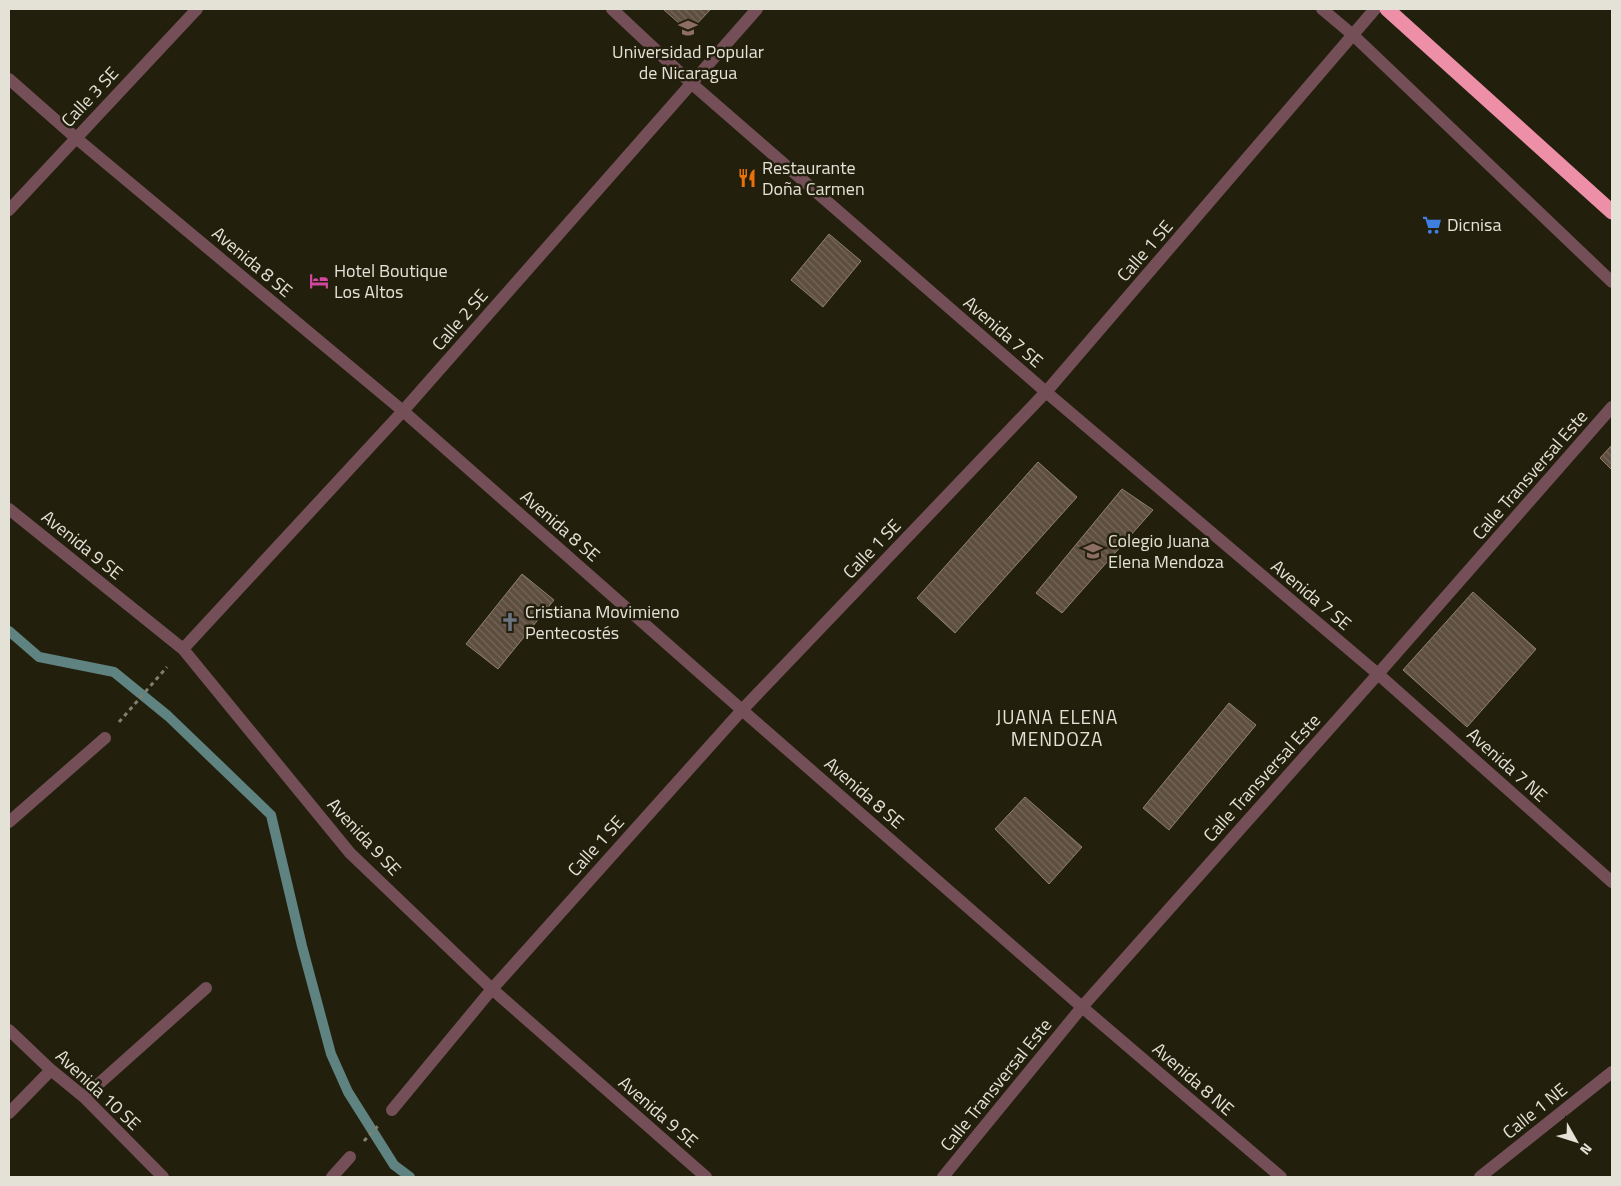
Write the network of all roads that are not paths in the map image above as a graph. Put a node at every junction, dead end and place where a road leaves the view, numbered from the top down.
1 (197, 9) edge
2 (612, 9) edge
3 (757, 9) edge
4 (1322, 9) edge
5 (1375, 9) edge
6 (1387, 9) edge
7 (1353, 35) junction
8 (9, 79) edge
9 (691, 83) junction
10 (76, 138) junction
11 (9, 210) edge
12 (1612, 212) edge
13 (1612, 282) edge
14 (1046, 392) junction
15 (1612, 407) edge
16 (404, 411) junction
17 (9, 509) edge
18 (183, 649) junction
19 (1378, 674) junction
20 (742, 710) junction
21 (105, 738) road end
22 (9, 822) edge
23 (1612, 882) edge
24 (206, 988) dead end
25 (492, 989) junction
26 (1082, 1007) junction
27 (9, 1030) edge
28 (51, 1070) junction
29 (1612, 1072) edge
30 (84, 1096) junction
31 (392, 1110) road end
32 (9, 1113) edge
33 (350, 1157) road end
34 (163, 1177) edge
35 (332, 1177) edge
36 (706, 1177) edge
37 (943, 1177) edge
38 (1281, 1177) edge
39 (1480, 1177) edge

1 - 10 street, Calle 3 SE
2 - 9 street, Avenida 7 SE
3 - 9 street, Calle 2 SE
4 - 7 street
5 - 7 street, Calle 1 SE
6 - 12 highway
7 - 13 street
7 - 14 street, Calle 1 SE
8 - 10 street, Avenida 8 SE
9 - 14 street, Avenida 7 SE
9 - 16 street, Calle 2 SE
10 - 11 street, Calle 3 SE
10 - 16 street, Avenida 8 SE
14 - 19 street, Avenida 7 SE
14 - 20 street, Calle 1 SE
15 - 19 street, Calle Transversal Este
16 - 18 street, Calle 2 SE
16 - 20 street, Avenida 8 SE
17 - 18 street, Avenida 9 SE
18 - 25 street, Avenida 9 SE
19 - 23 street, Avenida 7 NE
19 - 26 street, Calle Transversal Este
20 - 25 street, Calle 1 SE
20 - 26 street, Avenida 8 SE
21 - 22 street
24 - 30 street
25 - 31 street, Calle 1 SE
25 - 36 street, Avenida 9 SE
26 - 37 street, Calle Transversal Este
26 - 38 street, Avenida 8 NE
27 - 28 street, Avenida 10 SE
28 - 30 street, Avenida 10 SE
28 - 32 street
29 - 39 street, Calle 1 NE
30 - 34 street, Avenida 10 SE
33 - 35 street

